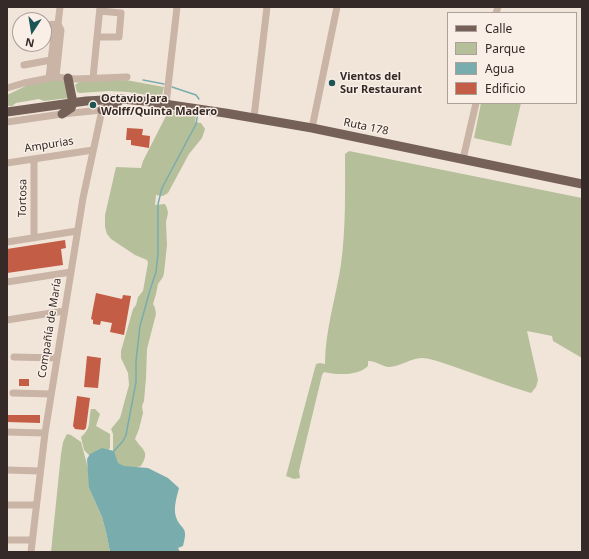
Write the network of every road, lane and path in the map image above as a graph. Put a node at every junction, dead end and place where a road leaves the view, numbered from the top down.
1 (60, 7) edge
2 (177, 7) edge
3 (268, 7) edge
4 (336, 7) edge
5 (100, 9) edge
6 (122, 10) edge
7 (52, 24) edge
8 (58, 24) junction
9 (97, 37) junction
10 (56, 45) junction
11 (51, 60) junction
12 (24, 64) dead end
13 (127, 77) dead end
14 (53, 78) junction
15 (68, 78) junction
16 (93, 78) junction
17 (7, 88) edge
18 (121, 99) junction
19 (73, 103) junction
20 (166, 104) junction
21 (476, 104) edge
22 (102, 110) junction
23 (7, 112) edge
24 (62, 114) junction
25 (254, 117) junction
26 (7, 122) edge
27 (312, 128) junction
28 (94, 150) junction
29 (34, 159) junction
30 (463, 159) junction
31 (7, 163) edge
32 (582, 184) edge
33 (77, 231) junction
34 (34, 238) junction
35 (7, 242) edge
36 (71, 272) junction
37 (7, 282) edge
38 (64, 311) junction
39 (7, 320) edge
40 (14, 358) dead end
41 (57, 358) junction
42 (13, 393) dead end
43 (51, 394) junction
44 (7, 432) edge
45 (45, 433) junction
46 (7, 470) edge
47 (40, 471) junction
48 (7, 505) edge
49 (36, 505) junction
50 (7, 540) edge
51 (32, 540) junction
52 (31, 552) edge

1 - 8 street
2 - 20 street
3 - 25 street
4 - 27 street
5 - 6 street
5 - 9 street
6 - 9 street
7 - 8 street
8 - 10 street
9 - 16 street
10 - 11 street
10 - 14 street
11 - 12 street
11 - 14 street
13 - 16 street
14 - 15 street
14 - 17 street
15 - 16 street
15 - 19 main road
18 - 19 main road, Ruta 178
18 - 20 main road, Ruta 178
18 - 22 main road
19 - 23 main road, Ruta 178
19 - 24 main road
20 - 25 main road, Ruta 178
21 - 30 street
22 - 24 street
22 - 28 street, Compañía de María
24 - 26 street
25 - 27 main road, Ruta 178
27 - 30 main road, Ruta 178
28 - 29 street, Ampurias
28 - 33 street, Compañía de María
29 - 31 street, Ampurias
29 - 34 street, Tortosa
30 - 32 main road, Ruta 178
33 - 34 street
33 - 36 street, Compañía de María
34 - 35 street
36 - 37 street
36 - 38 street, Compañía de María
38 - 39 street
38 - 41 street, Compañía de María
40 - 41 street
41 - 43 street, Compañía de María
42 - 43 street
43 - 45 street, Compañía de María
44 - 45 street
45 - 47 street, Compañía de María
46 - 47 street
47 - 49 street, Compañía de María
48 - 49 street
49 - 51 street, Compañía de María
50 - 51 street
51 - 52 street, Compañía de María

